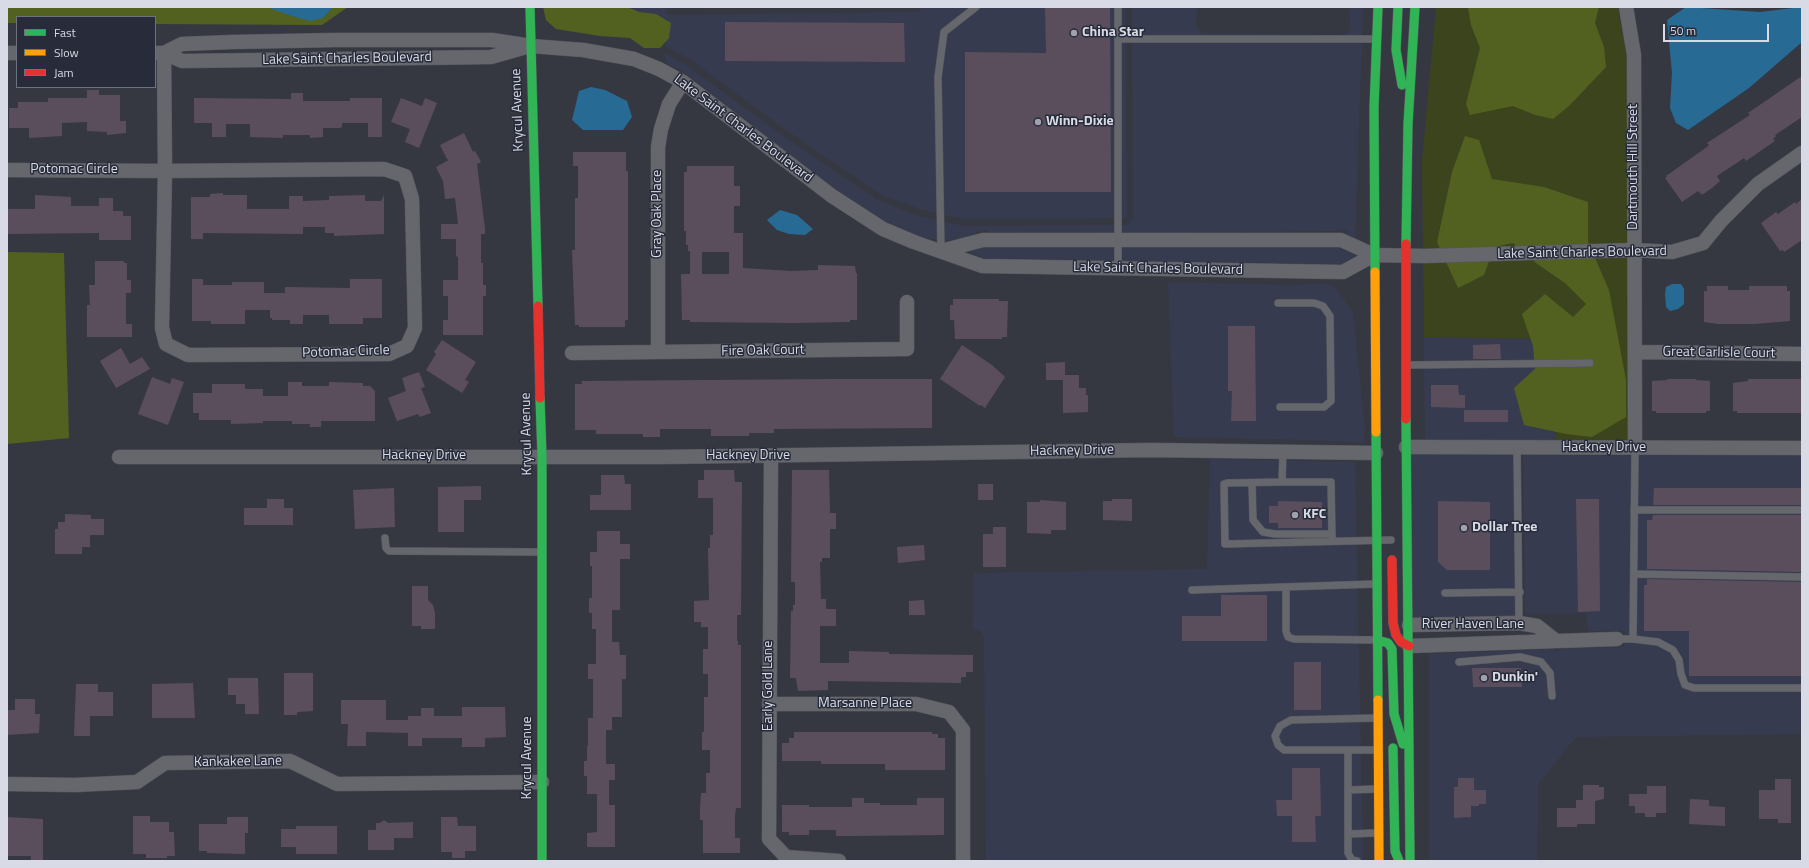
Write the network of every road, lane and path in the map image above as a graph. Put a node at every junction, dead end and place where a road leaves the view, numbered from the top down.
1 (530, 7) edge
2 (976, 7) edge
3 (1118, 7) edge
4 (1378, 7) edge
5 (1398, 7) edge
6 (1415, 7) edge
7 (1626, 7) edge
8 (1118, 39) junction
9 (1376, 39) junction
10 (530, 46) junction
11 (159, 53) edge
12 (683, 82) junction
13 (1408, 124) junction
14 (1802, 153) edge
15 (7, 170) edge
16 (165, 171) junction
17 (1118, 241) junction
18 (1633, 250) junction
19 (941, 251) junction
20 (1374, 255) junction
21 (1406, 256) junction
22 (1118, 269) junction
23 (907, 302) dead end
24 (1278, 303) dead end
25 (658, 352) junction
26 (1635, 352) junction
27 (572, 353) dead end
28 (1802, 354) edge
29 (1590, 363) dead end
30 (1406, 366) junction
31 (1280, 407) dead end
32 (1517, 447) junction
33 (1406, 448) junction
34 (1635, 448) junction
35 (1802, 448) edge
36 (1283, 452) junction
37 (1376, 453) junction
38 (542, 456) junction
39 (771, 456) junction
40 (119, 457) dead end
41 (1282, 482) junction
42 (1252, 483) junction
43 (1376, 483) junction
44 (1634, 510) junction
45 (1802, 510) edge
46 (1385, 513) dead end
47 (1391, 537) joint
48 (385, 538) dead end
49 (1332, 538) junction
50 (1376, 540) junction
51 (542, 552) junction
52 (1634, 574) junction
53 (1802, 577) edge
54 (1377, 584) junction
55 (1286, 587) junction
56 (1192, 590) dead end
57 (1520, 592) junction
58 (1445, 593) dead end
59 (1519, 623) junction
60 (1409, 625) junction
61 (1617, 639) joint
62 (1633, 639) junction
63 (1377, 640) junction
64 (1556, 641) junction
65 (1409, 646) junction
66 (1458, 662) dead end
67 (1378, 683) junction
68 (1802, 688) edge
69 (1552, 696) dead end
70 (769, 704) junction
71 (1378, 718) junction
72 (1348, 750) junction
73 (1378, 750) junction
74 (1393, 750) junction
75 (1410, 764) junction
76 (542, 782) junction
77 (7, 784) edge
78 (1378, 788) junction
79 (1348, 790) junction
80 (1379, 833) junction
81 (1348, 834) junction
82 (542, 861) edge
83 (839, 861) edge
84 (963, 861) edge
85 (1357, 861) edge
86 (1379, 861) edge
87 (1399, 861) edge
88 (1410, 861) edge

1 - 10 main road, Krycul Avenue
2 - 19 lane
3 - 8 lane
4 - 9 main road
5 - 13 main road
6 - 13 main road
7 - 18 street, Dartmouth Hill Street
8 - 9 lane
8 - 17 lane
9 - 20 main road
10 - 11 street, Lake Saint Charles Boulevard
10 - 11 street, Lake Saint Charles Boulevard
10 - 12 street, Lake Saint Charles Boulevard
10 - 38 main road, Krycul Avenue
11 - 16 street, Potomac Circle
12 - 19 street, Lake Saint Charles Boulevard
12 - 25 street, Gray Oak Place
13 - 21 main road
14 - 18 street, Lake Saint Charles Boulevard
15 - 16 street, Potomac Circle
16 - 16 street, Potomac Circle
17 - 19 street, Lake Saint Charles Boulevard
17 - 20 street, Lake Saint Charles Boulevard
17 - 22 lane
18 - 21 street, Lake Saint Charles Boulevard
18 - 26 street, Dartmouth Hill Street
19 - 22 street, Lake Saint Charles Boulevard
20 - 21 street, Lake Saint Charles Boulevard
20 - 22 street, Lake Saint Charles Boulevard
20 - 37 main road
21 - 30 main road
23 - 25 street, Fire Oak Court
24 - 31 lane
25 - 27 street, Fire Oak Court
26 - 28 street, Great Carlisle Court
26 - 34 street, Dartmouth Hill Street
29 - 30 lane
30 - 33 main road
32 - 33 street, Hackney Drive
32 - 34 street, Hackney Drive
32 - 57 lane
33 - 60 main road
34 - 35 street, Hackney Drive
34 - 44 lane
36 - 37 street, Hackney Drive
36 - 39 street, Hackney Drive
36 - 41 lane
37 - 43 main road
38 - 39 street, Hackney Drive
38 - 40 street, Hackney Drive
38 - 51 main road, Krycul Avenue
39 - 70 street, Early Gold Lane
41 - 42 lane
41 - 49 lane
42 - 49 lane
42 - 49 lane
43 - 46 main road
43 - 50 main road
44 - 45 lane
44 - 52 lane
47 - 50 lane
47 - 65 main road
48 - 51 lane
49 - 50 lane
50 - 54 main road
51 - 76 main road, Krycul Avenue
52 - 53 lane
52 - 62 lane
54 - 55 lane
54 - 63 main road
55 - 56 lane
55 - 63 lane
57 - 58 lane
57 - 59 lane
59 - 60 street, River Haven Lane
59 - 64 street, River Haven Lane
60 - 65 main road
61 - 62 lane
61 - 64 street, River Haven Lane
62 - 68 lane
63 - 67 main road
63 - 75 main road
64 - 65 street, River Haven Lane
65 - 75 main road
66 - 69 lane
67 - 71 main road
67 - 74 main road
70 - 83 street, Early Gold Lane
70 - 84 street, Marsanne Place
71 - 72 lane
71 - 73 main road
72 - 73 lane
72 - 79 lane
73 - 74 lane
73 - 78 main road
74 - 87 main road
75 - 88 main road
76 - 77 street, Kankakee Lane
76 - 82 main road, Krycul Avenue
78 - 79 lane
78 - 80 main road
79 - 81 lane
80 - 81 lane
80 - 86 main road
81 - 85 lane

